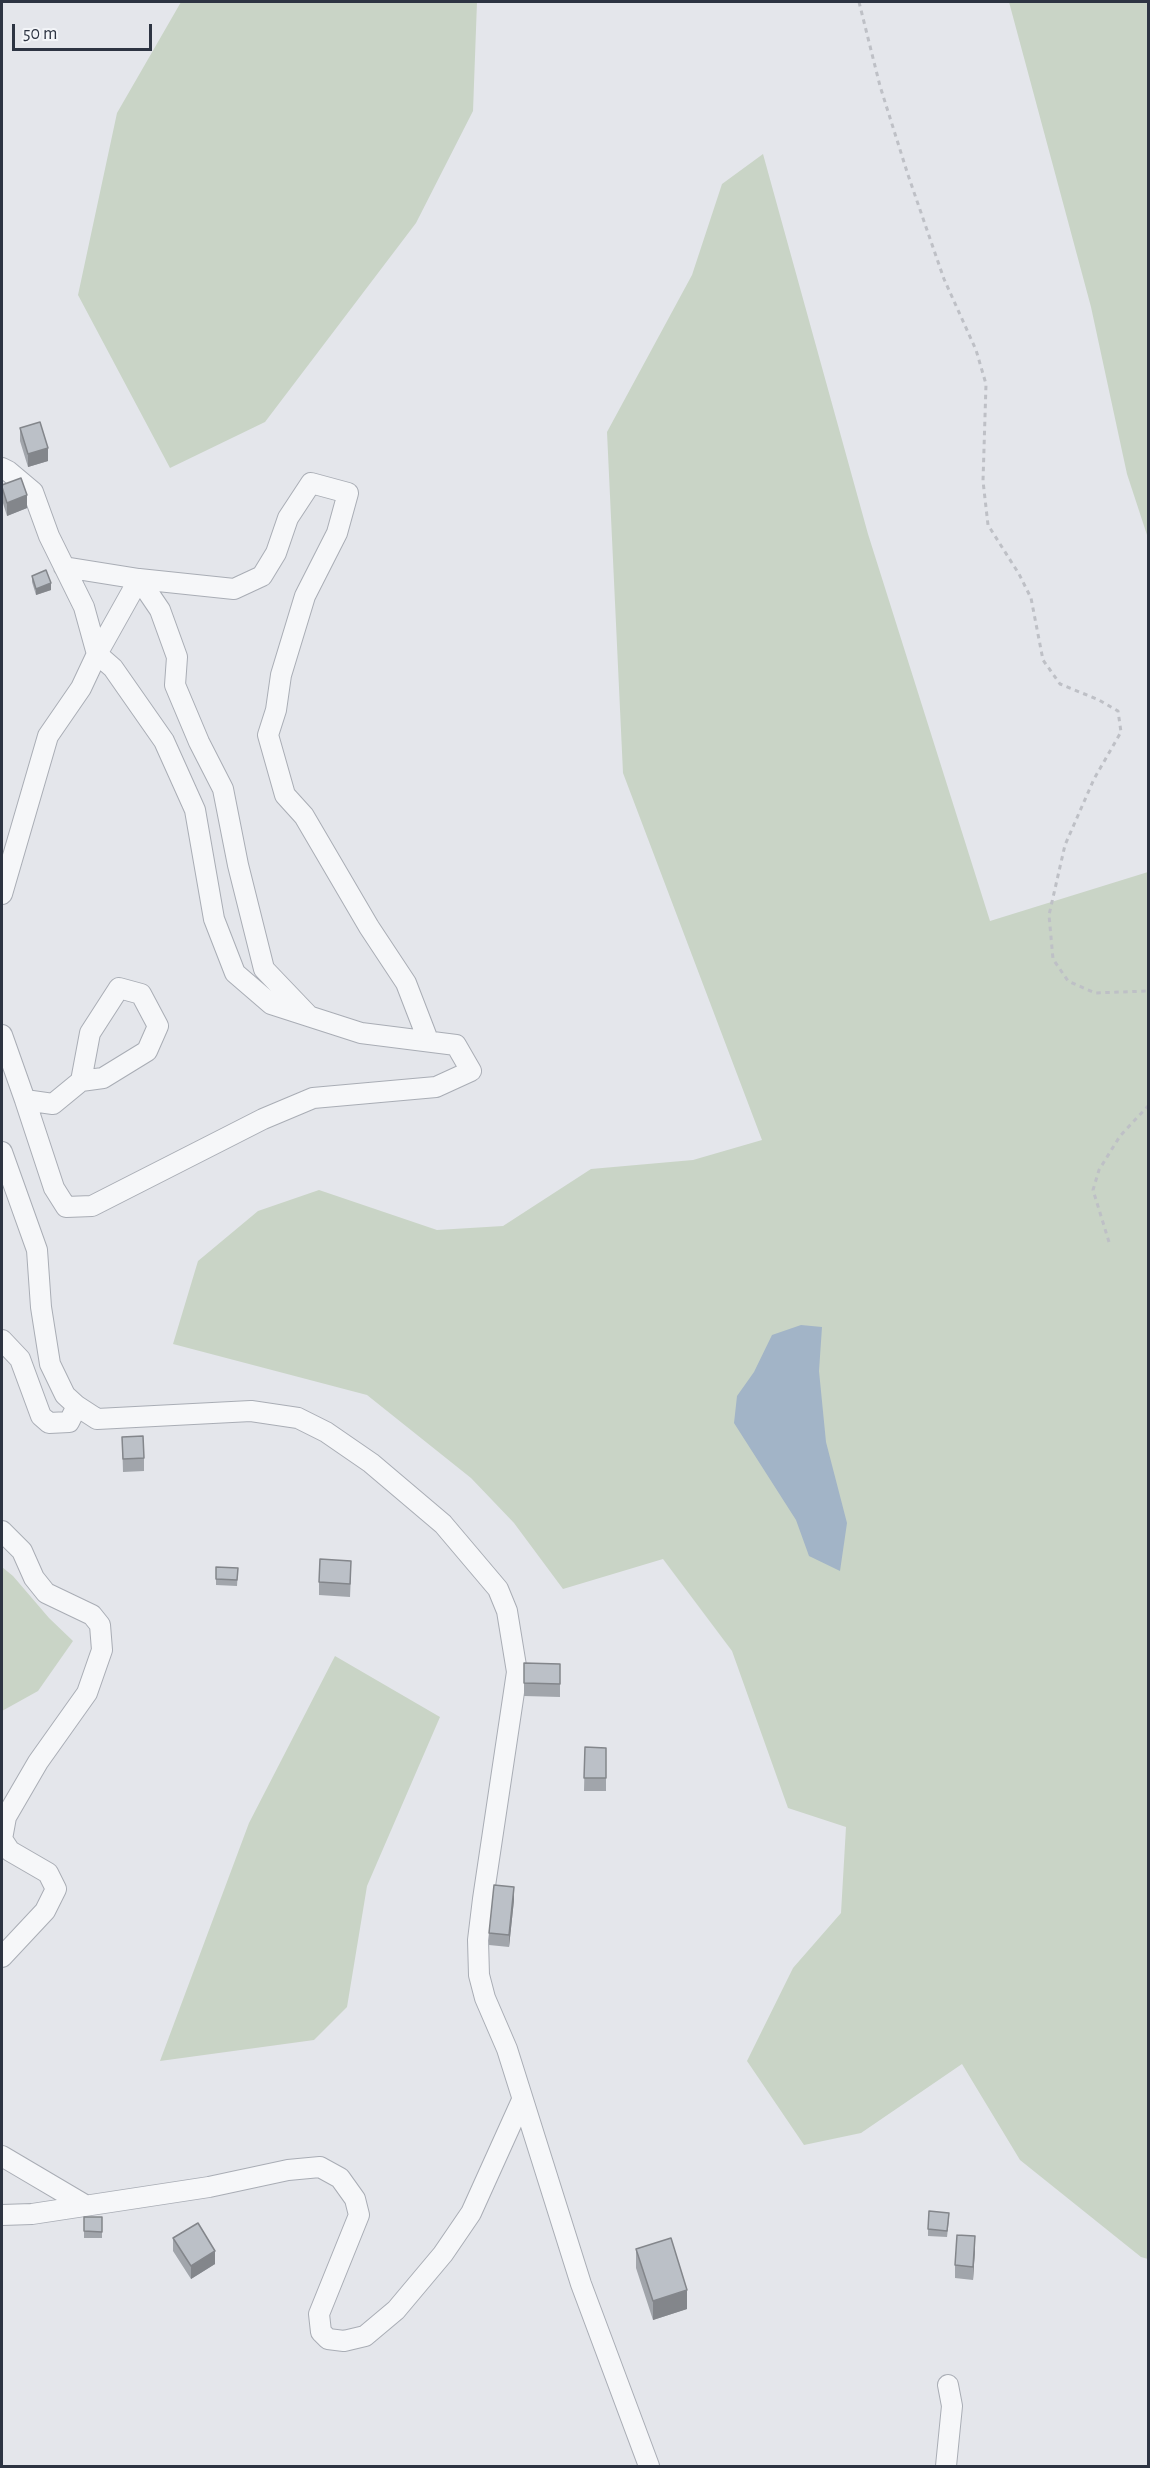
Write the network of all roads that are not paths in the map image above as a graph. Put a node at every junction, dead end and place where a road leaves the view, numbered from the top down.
1 (2, 468) edge
2 (64, 567) junction
3 (139, 579) junction
4 (97, 654) junction
5 (2, 894) edge
6 (308, 1015) junction
7 (2, 1035) edge
8 (428, 1040) junction
9 (81, 1081) junction
10 (25, 1100) junction
11 (2, 1152) edge
12 (2, 1340) edge
13 (77, 1406) junction
14 (2, 1531) edge
15 (2, 1957) edge
16 (522, 2100) junction
17 (2, 2156) edge
18 (85, 2205) junction
19 (2, 2216) edge
20 (948, 2385) dead end
21 (649, 2466) edge
22 (946, 2466) edge

1 - 2 street
2 - 3 street
2 - 4 street
3 - 4 street
3 - 6 street
3 - 8 street
4 - 5 street
4 - 6 street
6 - 8 street
7 - 10 street
8 - 10 street
9 - 9 street
9 - 10 street
11 - 13 street
12 - 13 street
13 - 16 street
14 - 15 street
16 - 18 street
16 - 21 street
17 - 18 street
18 - 19 street
20 - 22 street

